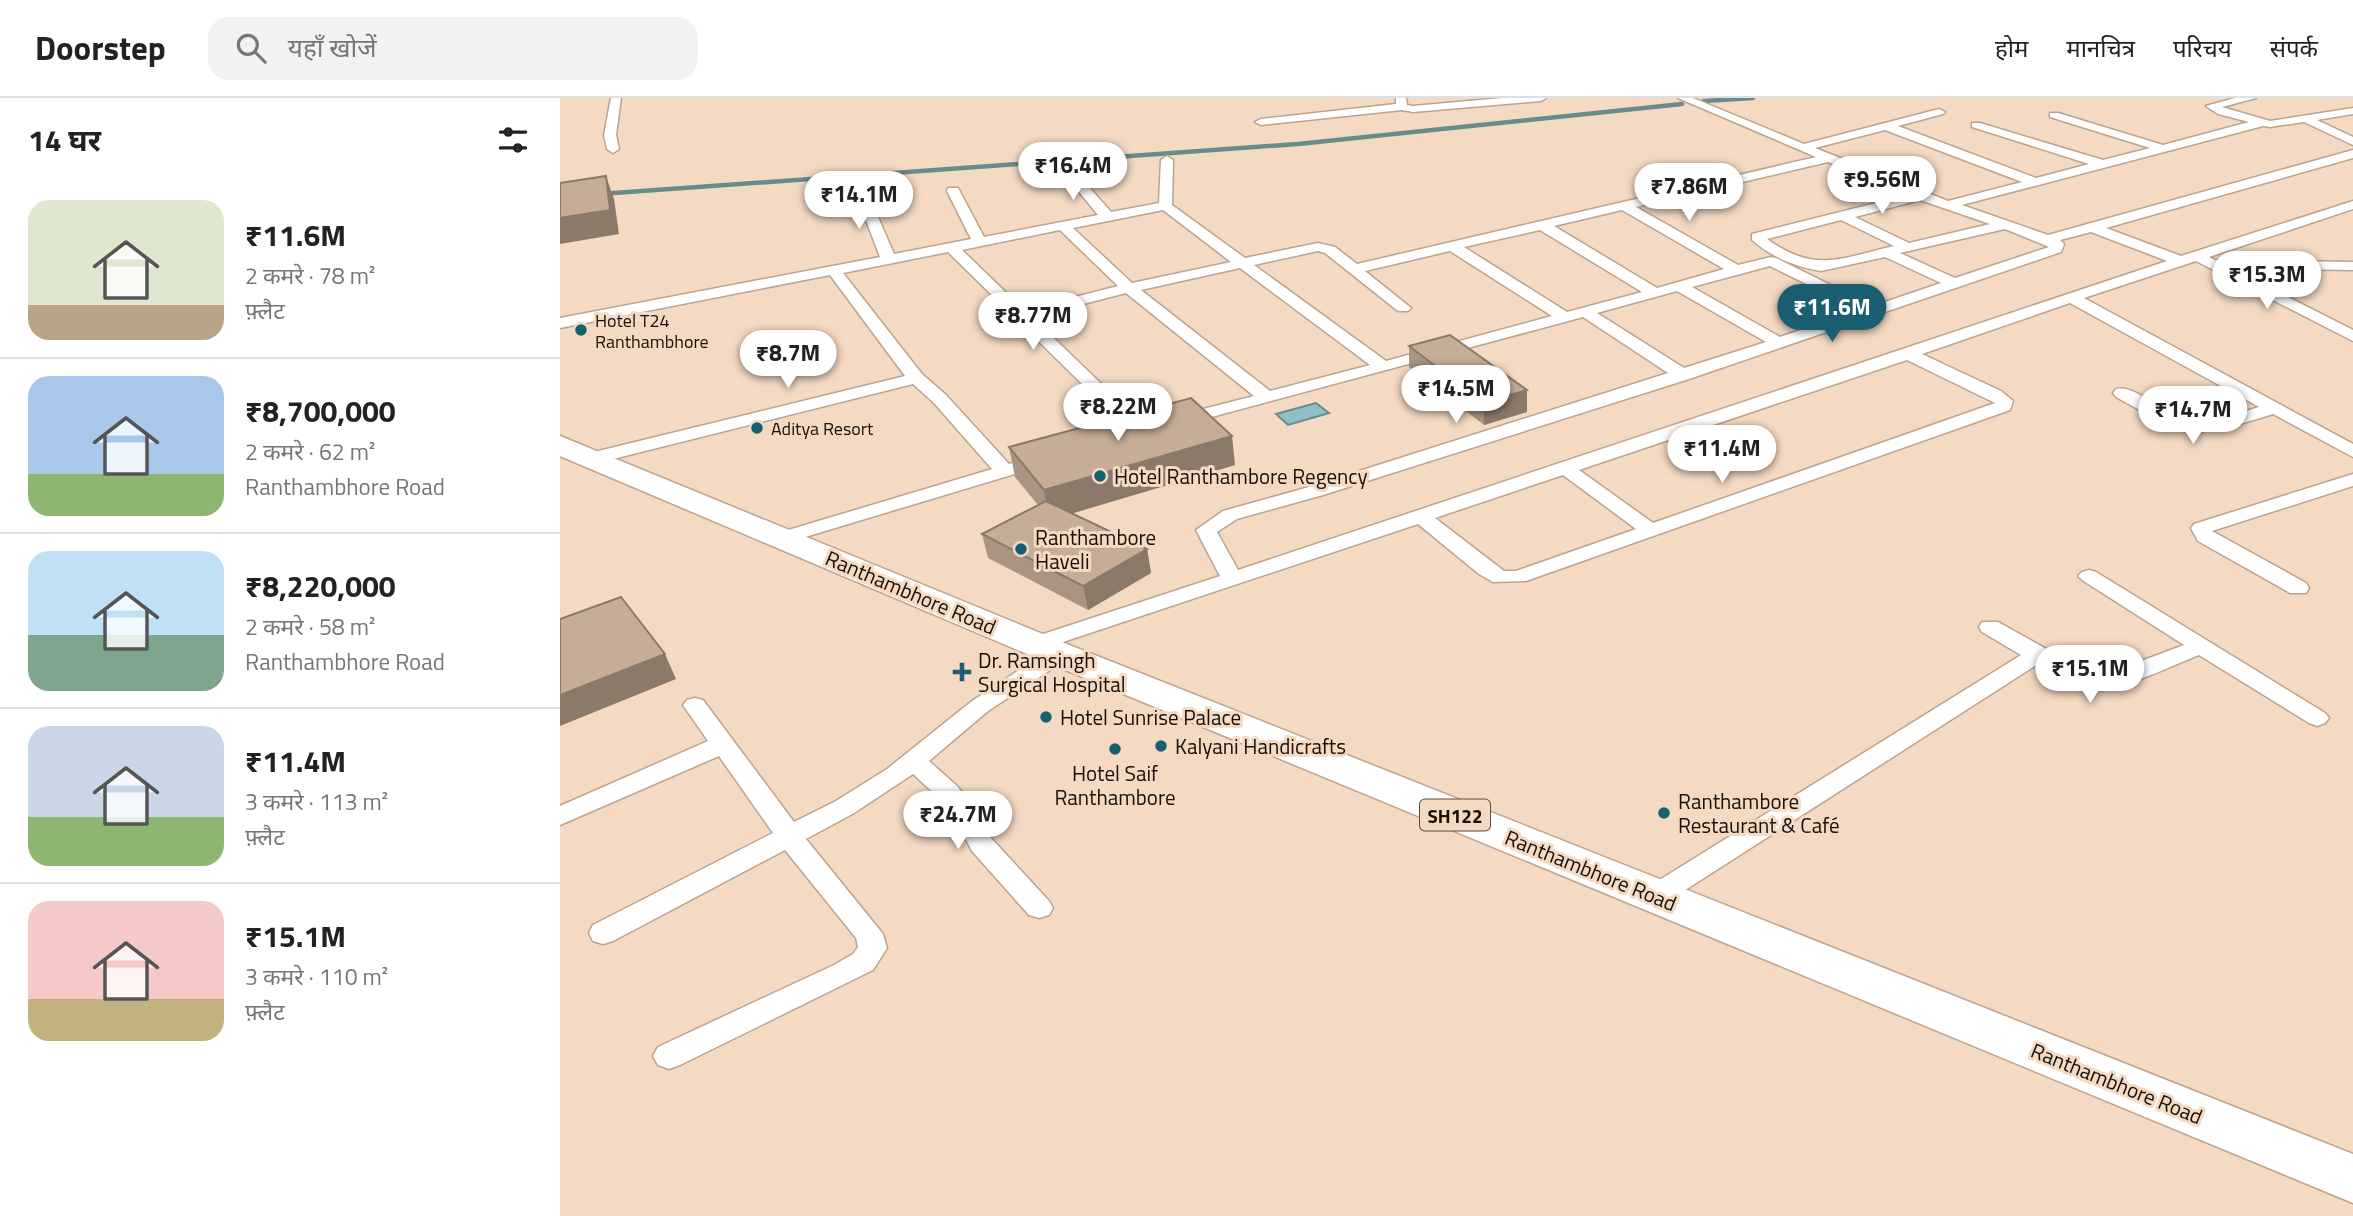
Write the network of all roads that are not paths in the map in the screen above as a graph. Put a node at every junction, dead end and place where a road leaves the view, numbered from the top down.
1 (616, 98) edge
2 (1542, 98) edge
3 (1683, 98) edge
4 (2251, 98) edge
5 (1402, 103) edge
6 (2353, 111) edge
7 (1939, 112) dead end
8 (2054, 115) dead end
9 (2306, 119) junction
10 (1261, 122) dead end
11 (2260, 122) junction
12 (1976, 125) dead end
13 (1886, 126) junction
14 (2353, 141) edge
15 (1802, 148) junction
16 (2161, 148) junction
17 (612, 149) dead end
18 (2353, 154) edge
19 (1829, 158) junction
20 (1167, 160) dead end
21 (2102, 164) junction
22 (1063, 165) dead end
23 (2035, 182) junction
24 (860, 189) dead end
25 (953, 191) dead end
26 (1921, 195) junction
27 (1948, 205) junction
28 (2353, 205) edge
29 (1165, 206) junction
30 (1623, 206) junction
31 (1841, 215) junction
32 (1108, 218) junction
33 (1542, 225) junction
34 (2005, 225) junction
35 (1063, 226) junction
36 (2092, 228) junction
37 (2047, 239) junction
38 (979, 243) junction
39 (1452, 246) junction
40 (1907, 247) junction
41 (952, 248) junction
42 (1886, 252) junction
43 (1789, 256) junction
44 (2197, 256) junction
45 (890, 260) junction
46 (1771, 261) junction
47 (2181, 261) junction
48 (1241, 262) junction
49 (2212, 263) junction
50 (2353, 266) edge
51 (1354, 269) junction
52 (1736, 270) junction
53 (834, 271) junction
54 (1953, 283) junction
55 (1679, 286) junction
56 (1129, 288) junction
57 (1655, 293) junction
58 (2071, 297) junction
59 (1403, 308) dead end
60 (1872, 311) junction
61 (1585, 312) junction
62 (1022, 315) junction
63 (1566, 318) junction
64 (560, 323) edge
65 (2353, 336) edge
66 (1779, 343) junction
67 (1455, 348) junction
68 (1908, 354) junction
69 (1476, 363) edge
70 (1383, 367) junction
71 (1683, 375) junction
72 (916, 378) junction
73 (2122, 393) dead end
74 (1268, 398) junction
75 (1528, 401) edge
76 (2275, 408) junction
77 (1549, 416) junction
78 (1153, 427) junction
79 (1116, 438) edge
80 (576, 451) edge
81 (2353, 451) edge
82 (1054, 456) edge
83 (1565, 468) junction
84 (1004, 470) junction
85 (2353, 480) edge
86 (1421, 516) junction
87 (1651, 531) junction
88 (782, 538) junction
89 (2089, 576) dead end
90 (1232, 579) junction
91 (2298, 587) dead end
92 (1990, 627) dead end
93 (2201, 646) junction
94 (1048, 649) junction
95 (2038, 654) junction
96 (695, 705) dead end
97 (2317, 718) dead end
98 (723, 744) junction
99 (913, 761) junction
100 (560, 816) edge
101 (790, 837) junction
102 (1655, 896) junction
103 (1039, 908) dead end
104 (603, 933) dead end
105 (669, 1056) dead end
106 (2353, 1179) edge

1 - 17 street
2 - 5 street
3 - 15 street
4 - 11 street
5 - 10 street
6 - 9 street
7 - 13 street
8 - 16 street
9 - 11 street
9 - 14 street
11 - 16 street
12 - 21 street
13 - 15 street
13 - 23 street
15 - 19 street
16 - 21 street
18 - 36 street
19 - 26 street
19 - 30 street
20 - 29 street
21 - 23 street
22 - 32 street
23 - 27 street
24 - 45 street
25 - 38 street
26 - 27 street
26 - 31 street
27 - 34 street
28 - 44 street
29 - 32 street
29 - 48 street
30 - 33 street
30 - 52 street
31 - 40 street
31 - 43 street
32 - 35 street
33 - 39 street
33 - 57 street
34 - 37 street
34 - 40 street
35 - 38 street
35 - 56 street
36 - 37 street
36 - 47 street
37 - 54 street
38 - 41 street
39 - 51 street
39 - 63 street
40 - 42 street
41 - 45 street
41 - 62 street
42 - 43 street
42 - 54 street
43 - 46 street
44 - 47 street
44 - 49 street
45 - 53 street
46 - 52 street
46 - 60 street
47 - 58 street
48 - 51 street
48 - 56 street
48 - 70 street
49 - 50 street
49 - 65 street
51 - 59 street
52 - 55 street
53 - 64 street
53 - 72 street
54 - 60 street
55 - 57 street
55 - 66 street
56 - 62 street
56 - 74 street
57 - 61 street
58 - 68 street
58 - 76 street
60 - 66 street
61 - 63 street
61 - 71 street
62 - 78 street
63 - 67 street
66 - 71 street
67 - 69 street
67 - 70 street
68 - 83 street
68 - 87 street
70 - 74 street
71 - 77 street
72 - 80 street
72 - 84 street
73 - 76 street
74 - 78 street
75 - 77 street
76 - 81 street
77 - 90 street
78 - 79 street
80 - 88 main road, Ranthambhore Road / SH122
82 - 84 street
83 - 86 street
83 - 87 street
84 - 88 street
85 - 91 street
86 - 87 street
86 - 90 street
88 - 94 main road, Ranthambhore Road / SH122
89 - 93 street
90 - 94 street
92 - 95 street
93 - 95 street
93 - 97 street
94 - 99 street
94 - 102 main road, Ranthambhore Road / SH122
95 - 102 street
96 - 98 street
98 - 100 street
98 - 101 street
99 - 101 street
99 - 103 street
101 - 104 street
101 - 105 street
102 - 106 main road, Ranthambhore Road / SH122

